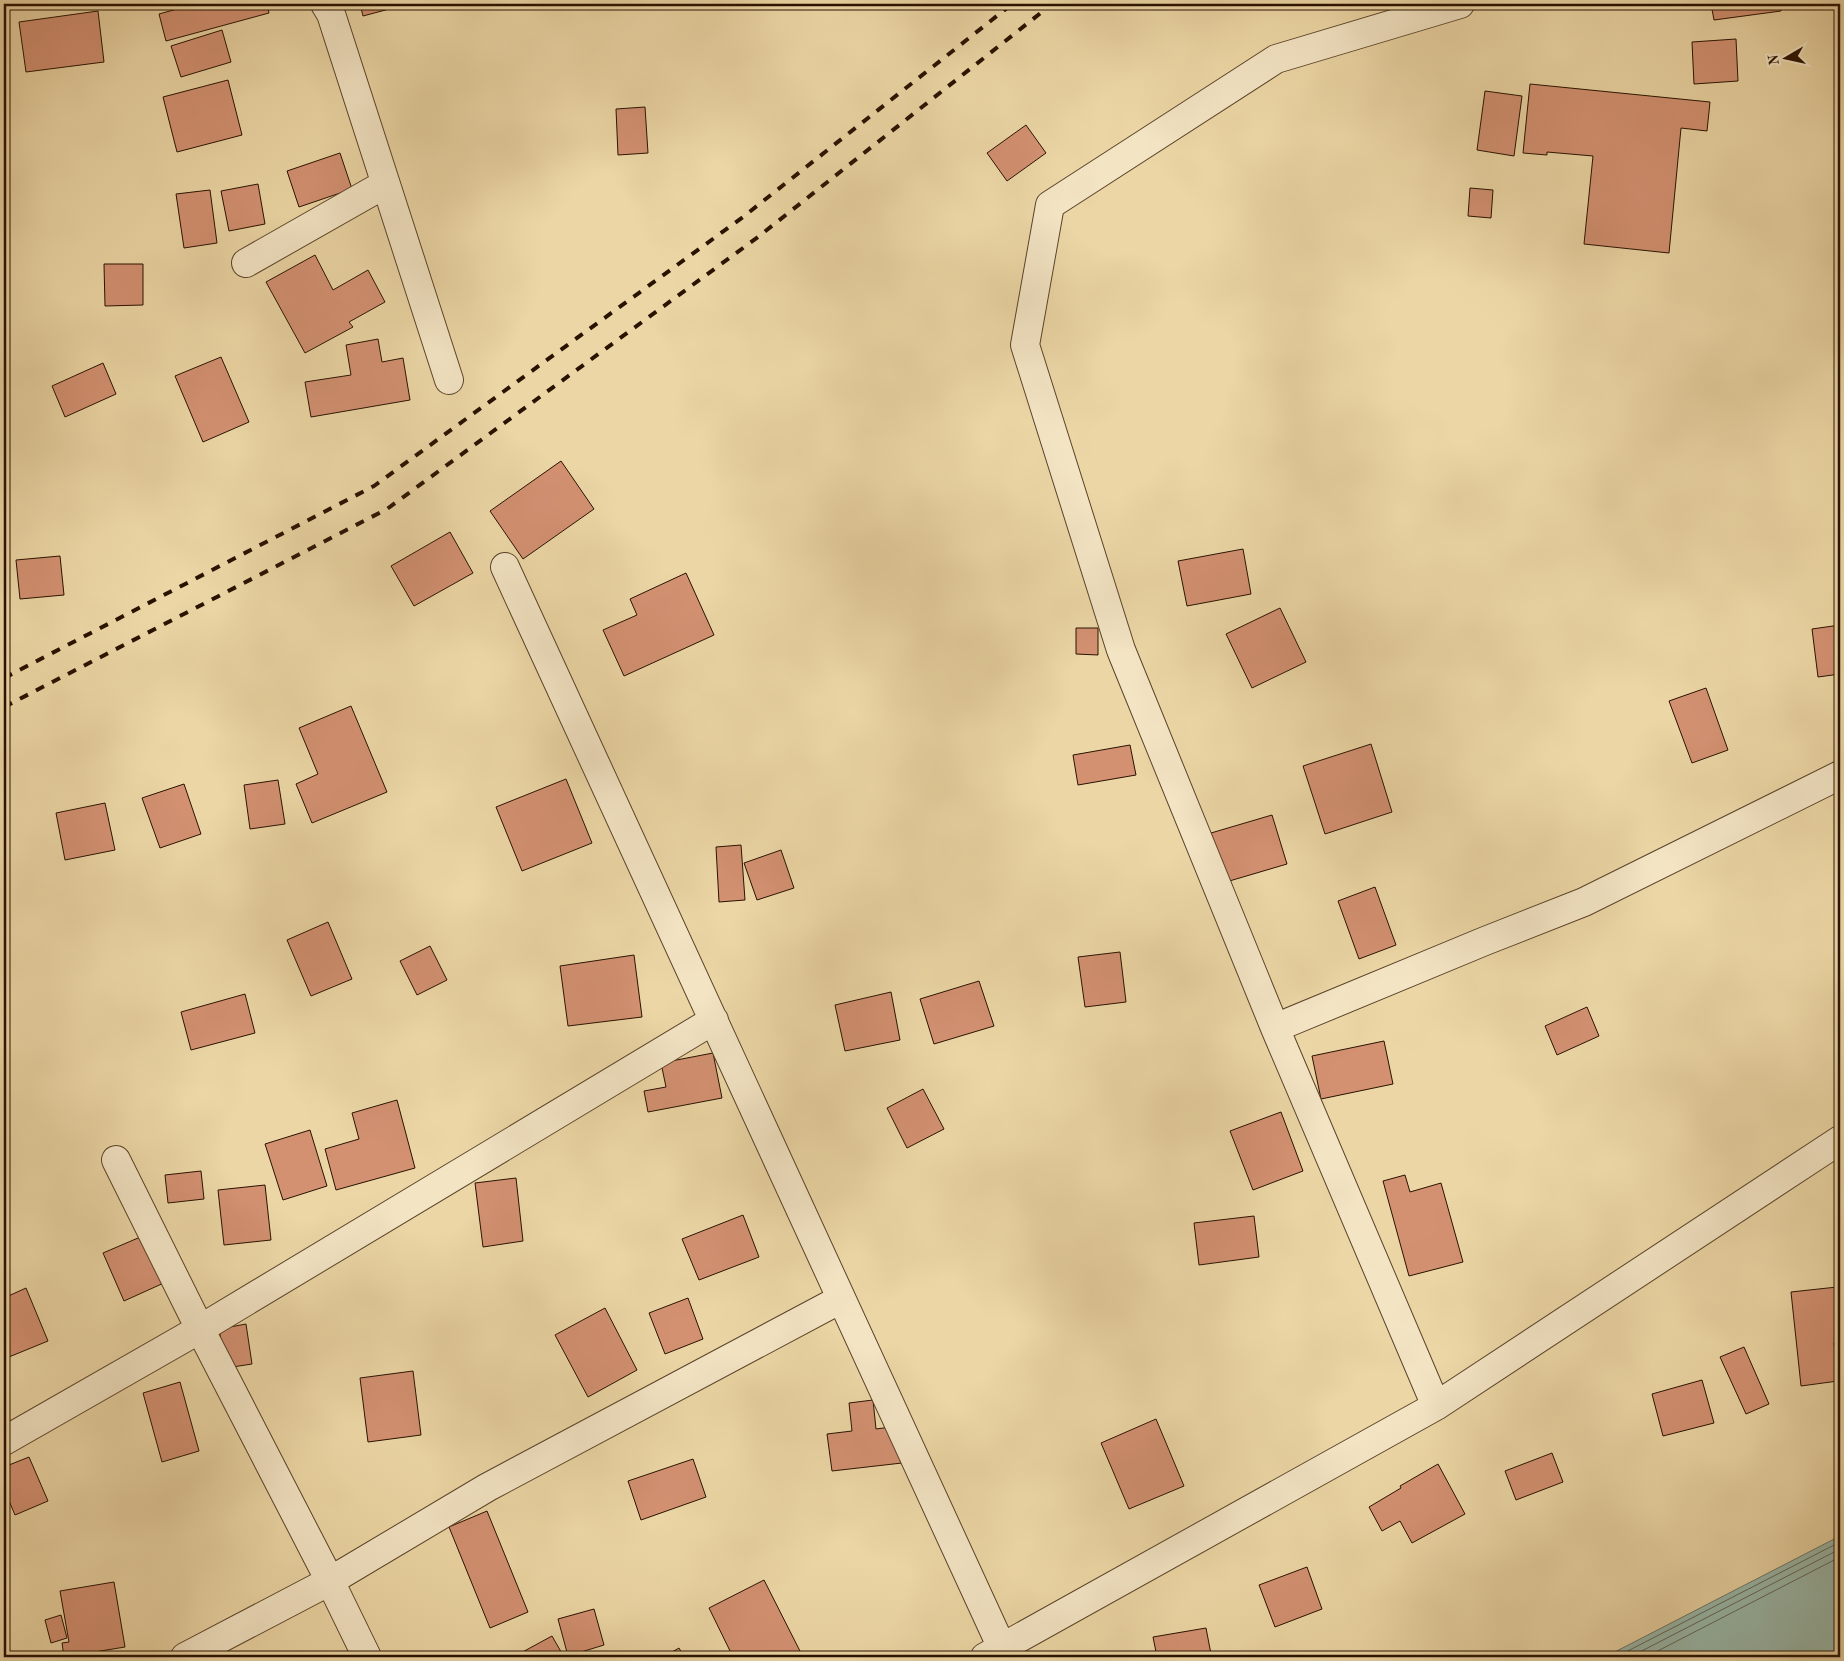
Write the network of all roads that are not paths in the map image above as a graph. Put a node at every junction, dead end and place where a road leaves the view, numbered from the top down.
1 (325, 4) edge
2 (1460, 4) edge
3 (385, 184) junction
4 (246, 263) dead end
5 (449, 380) dead end
6 (506, 568) dead end
7 (1840, 775) edge
8 (714, 1020) junction
9 (1275, 1028) junction
10 (1840, 1140) edge
11 (116, 1160) dead end
12 (841, 1299) junction
13 (200, 1330) junction
14 (1436, 1406) junction
15 (4, 1441) edge
16 (330, 1581) junction
17 (994, 1652) edge
18 (185, 1657) edge
19 (367, 1657) edge

1 - 3 street
2 - 9 street
3 - 4 street
3 - 5 street
6 - 8 street
7 - 9 street
8 - 12 street
8 - 13 street
9 - 14 street
10 - 14 street
11 - 13 street
12 - 16 street
12 - 17 street
13 - 15 street
13 - 16 street
14 - 17 street
16 - 18 street
16 - 19 street

